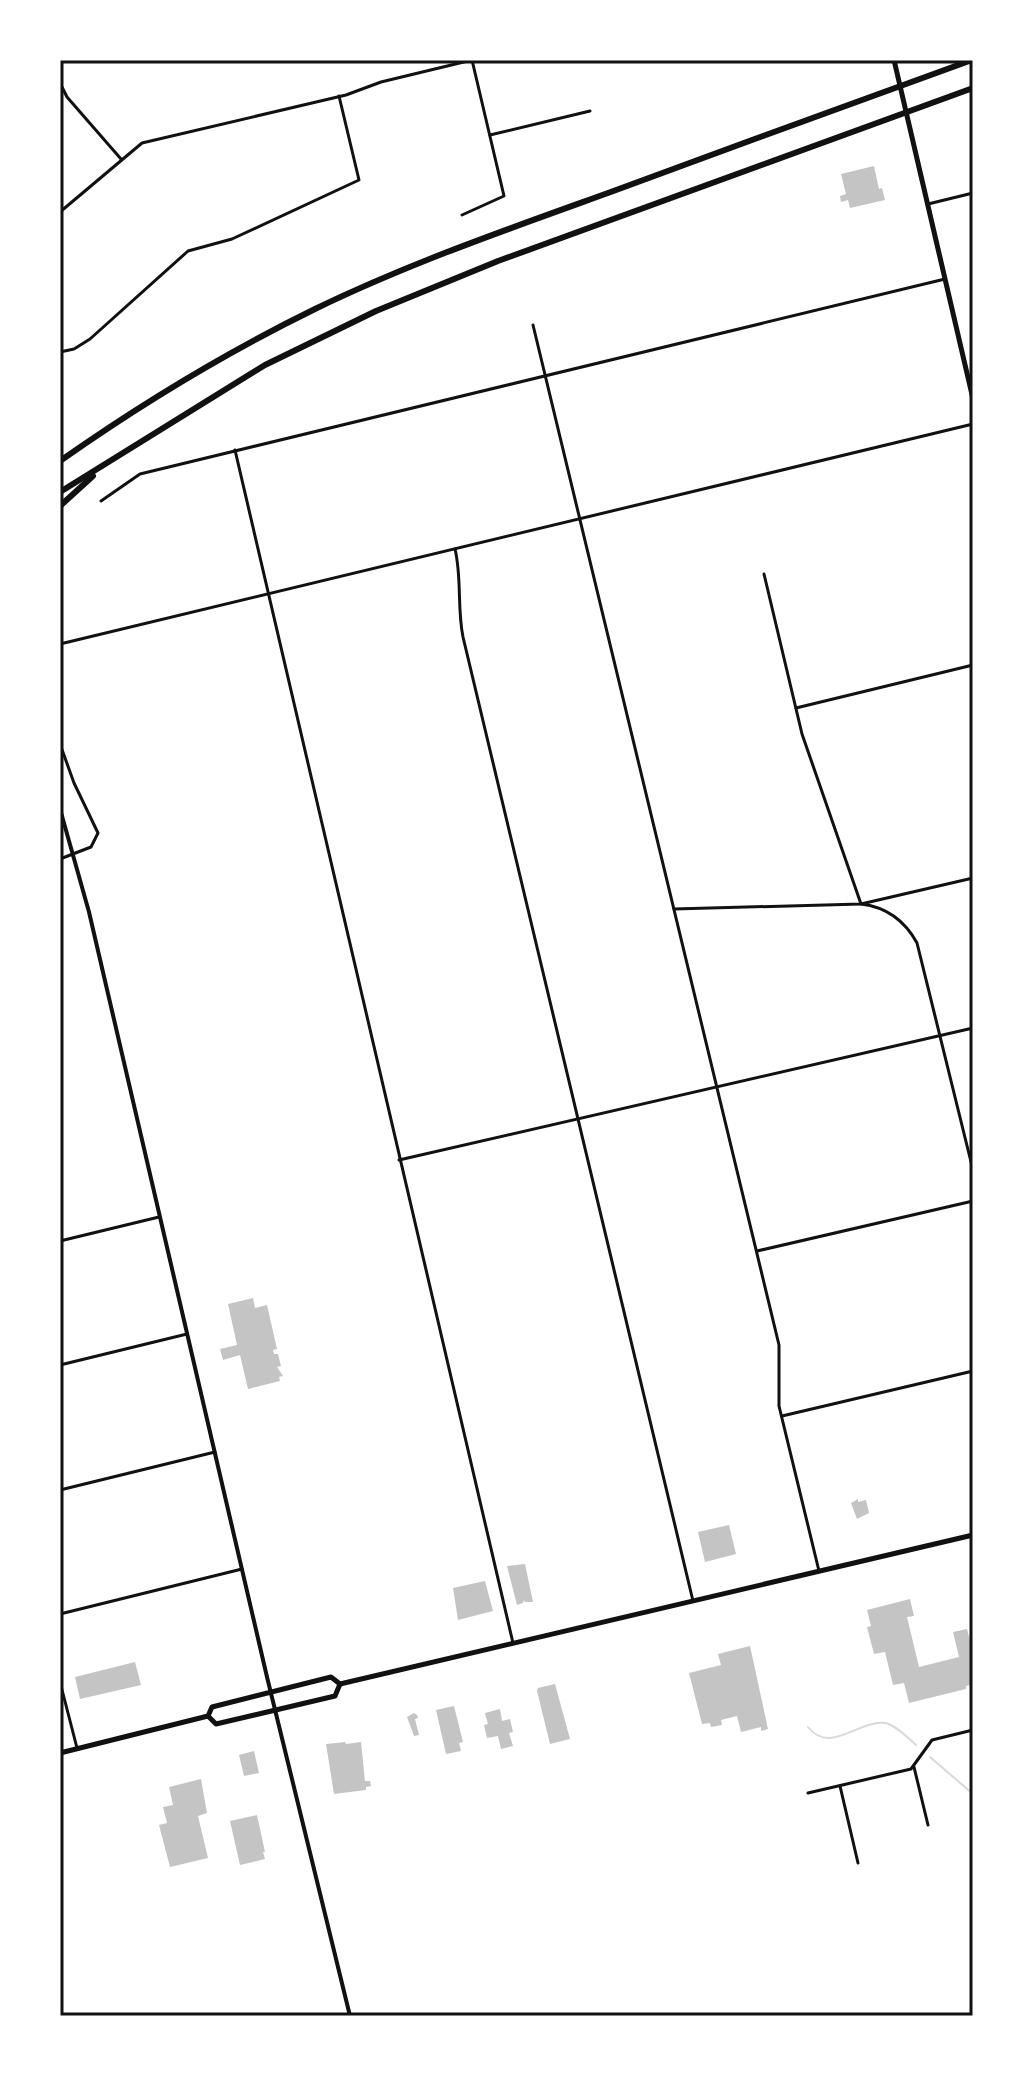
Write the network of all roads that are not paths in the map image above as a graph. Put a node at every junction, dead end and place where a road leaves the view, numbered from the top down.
1 (472, 60) edge
2 (894, 60) edge
3 (972, 60) edge
4 (60, 83) edge
5 (973, 88) edge
6 (339, 96) junction
7 (590, 111) dead end
8 (490, 135) junction
9 (121, 159) junction
10 (973, 193) edge
11 (928, 204) junction
12 (60, 212) edge
13 (462, 215) dead end
14 (945, 279) junction
15 (533, 325) dead end
16 (60, 352) edge
17 (973, 367) edge
18 (966, 369) junction
19 (544, 375) junction
20 (973, 399) edge
21 (973, 424) edge
22 (235, 450) junction
23 (60, 461) edge
24 (104, 467) junction
25 (60, 492) edge
26 (101, 501) dead end
27 (60, 506) edge
28 (579, 519) junction
29 (455, 549) junction
30 (764, 574) dead end
31 (267, 594) junction
32 (60, 644) edge
33 (973, 665) edge
34 (796, 708) junction
35 (60, 744) edge
36 (60, 809) edge
37 (74, 855) junction
38 (60, 859) edge
39 (973, 878) edge
40 (861, 904) junction
41 (674, 909) junction
42 (973, 1028) edge
43 (940, 1035) junction
44 (716, 1088) junction
45 (578, 1120) junction
46 (399, 1160) junction
47 (973, 1170) edge
48 (973, 1201) edge
49 (159, 1217) junction
50 (60, 1241) edge
51 (757, 1251) junction
52 (187, 1334) junction
53 (60, 1365) edge
54 (973, 1371) edge
55 (782, 1417) junction
56 (215, 1452) junction
57 (60, 1490) edge
58 (973, 1535) edge
59 (242, 1569) junction
60 (819, 1571) junction
61 (693, 1601) junction
62 (60, 1614) edge
63 (513, 1644) junction
64 (60, 1682) edge
65 (340, 1684) junction
66 (271, 1691) junction
67 (275, 1710) junction
68 (208, 1716) junction
69 (973, 1730) edge
70 (77, 1748) junction
71 (60, 1753) edge
72 (914, 1765) junction
73 (840, 1786) junction
74 (808, 1793) dead end
75 (928, 1825) dead end
76 (858, 1863) dead end
77 (350, 2016) edge

1 - 6 street
1 - 8 street
2 - 11 main road
3 - 23 highway
4 - 9 street
5 - 24 highway
6 - 9 street
6 - 16 street
7 - 8 street
8 - 13 street
9 - 12 street
10 - 11 street
11 - 14 main road
14 - 18 main road
14 - 19 street
15 - 19 street
17 - 18 street
18 - 20 main road
19 - 22 street
19 - 28 street
21 - 28 street
22 - 26 street
22 - 31 street
24 - 25 highway
24 - 27 highway
28 - 29 street
28 - 41 street
29 - 31 street
29 - 45 street
30 - 34 street
31 - 32 street
31 - 46 street
33 - 34 street
34 - 40 street
35 - 37 street
36 - 37 street
37 - 38 street
37 - 49 street
39 - 40 street
40 - 41 street
40 - 43 street
41 - 44 street
42 - 43 street
43 - 44 street
43 - 47 street
44 - 45 street
44 - 51 street
45 - 46 street
45 - 61 street
46 - 63 street
48 - 51 street
49 - 50 street
49 - 52 street
51 - 55 street
52 - 53 street
52 - 56 street
54 - 55 street
55 - 60 street
56 - 57 street
56 - 59 street
58 - 60 main road
59 - 62 street
59 - 66 street
60 - 61 main road
61 - 63 main road
63 - 65 main road
64 - 70 street
65 - 66 main road
65 - 67 main road
66 - 67 street
66 - 68 main road
67 - 68 main road
67 - 77 street
68 - 70 main road
69 - 72 street
70 - 71 main road
72 - 73 street
72 - 75 street
73 - 74 street
73 - 76 street

